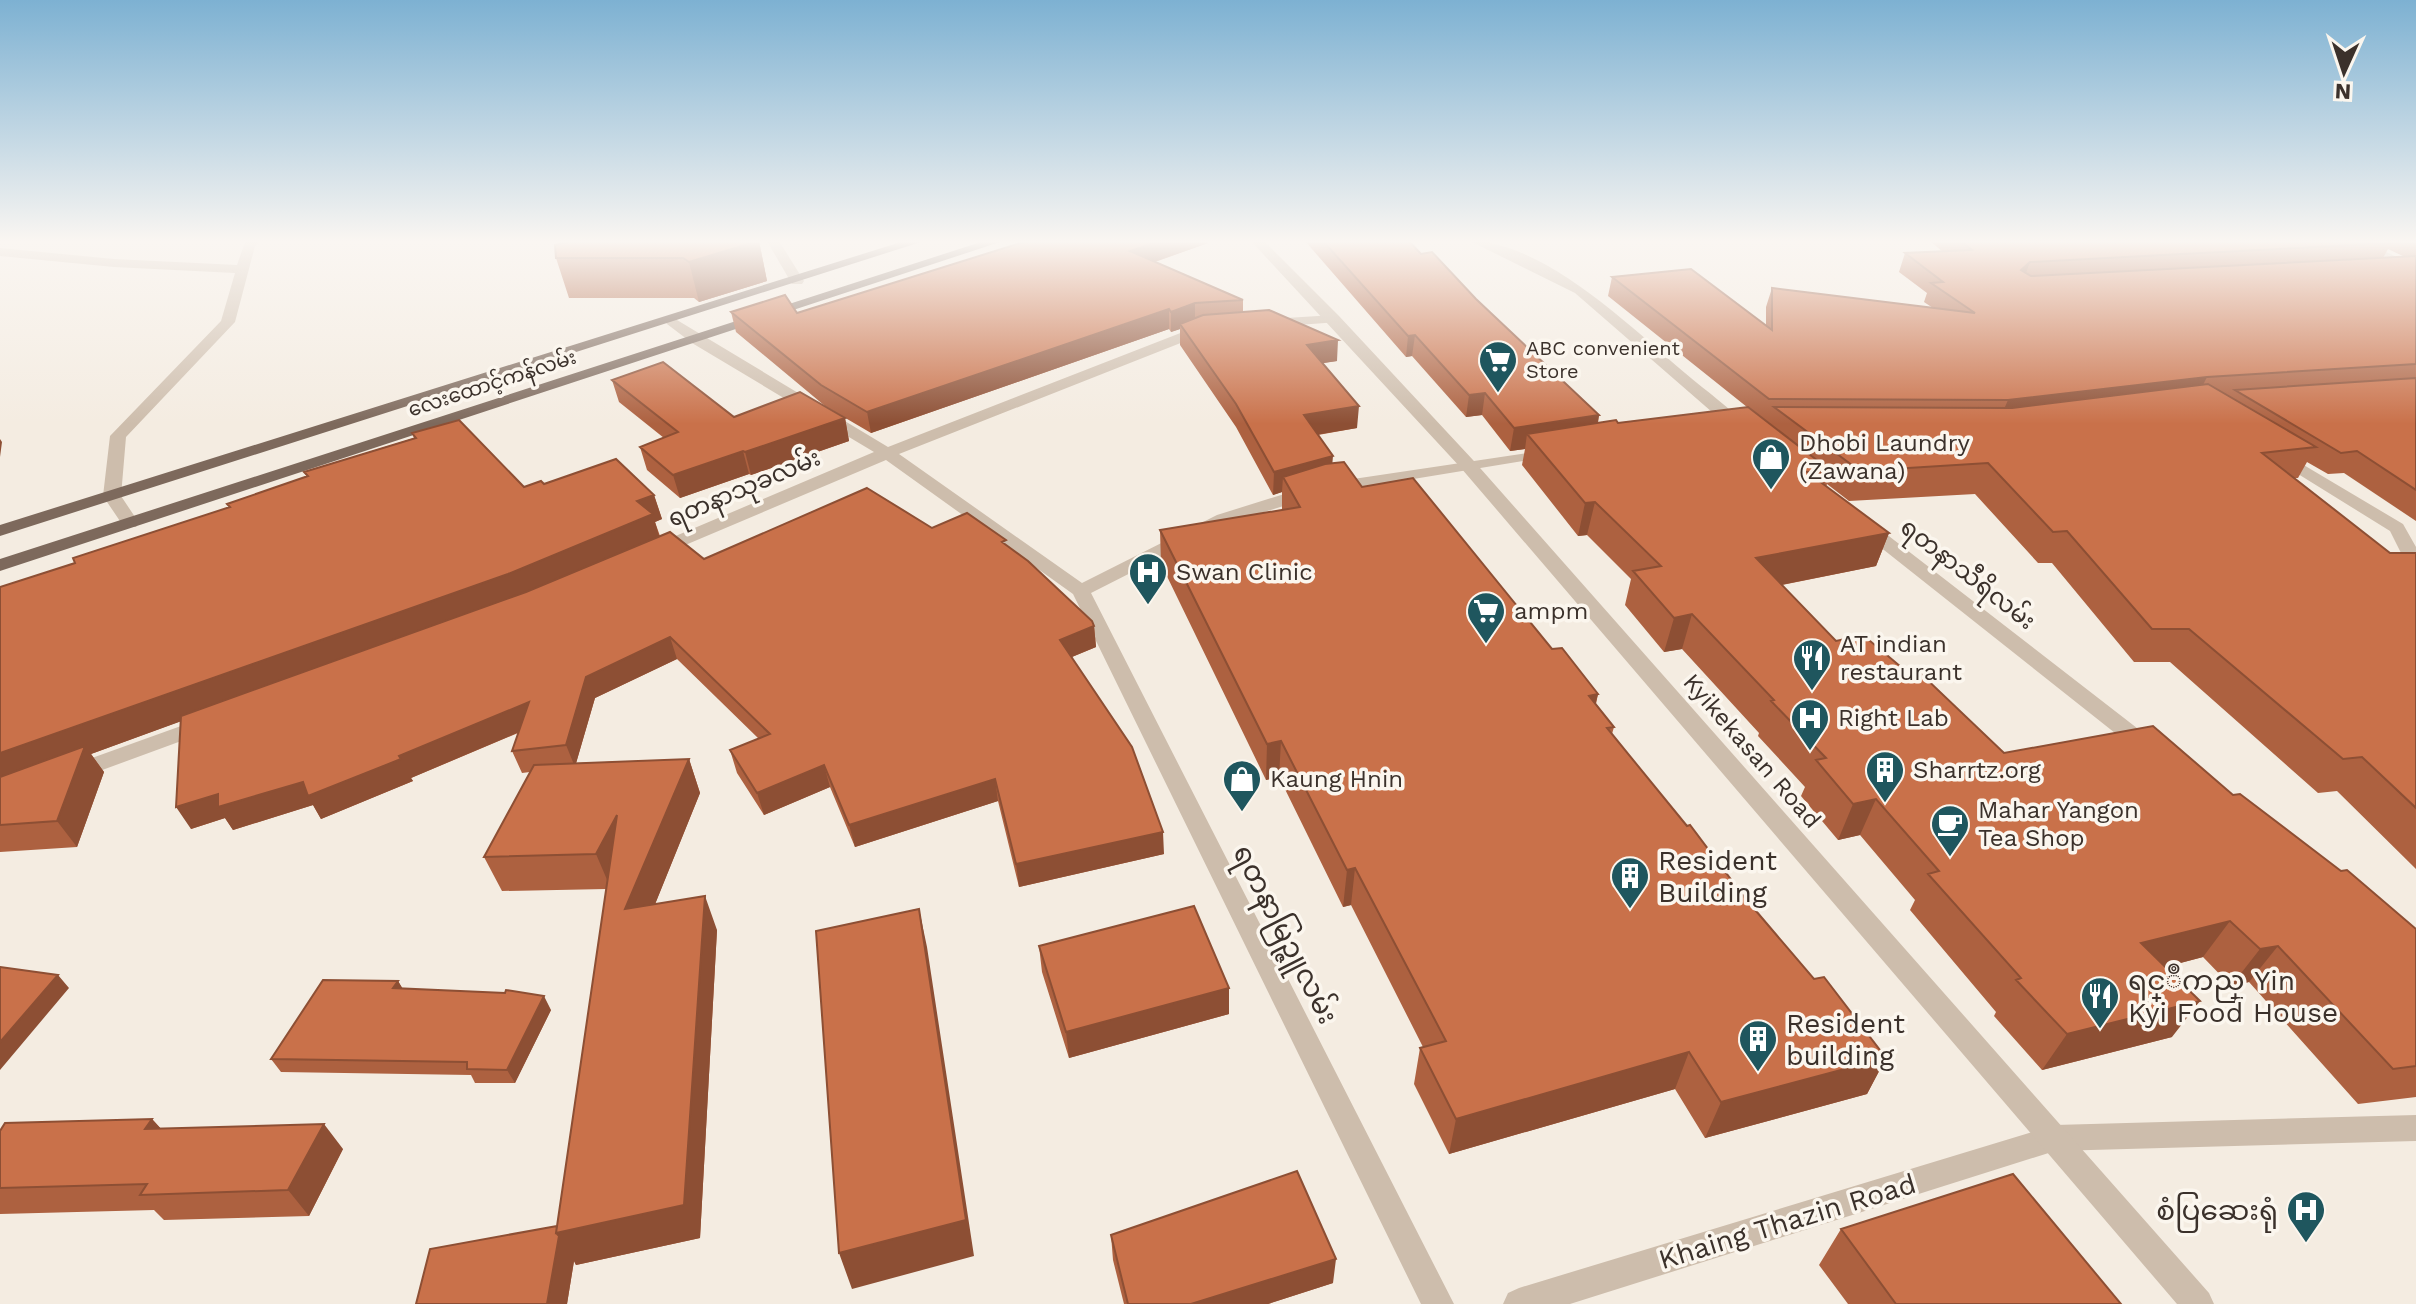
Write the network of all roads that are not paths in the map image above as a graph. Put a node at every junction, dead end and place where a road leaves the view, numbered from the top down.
1 (233, 302) edge
2 (732, 302) edge
3 (813, 302) edge
4 (1317, 302) edge
5 (1594, 302) edge
6 (1334, 319) junction
7 (672, 321) junction
8 (697, 340) junction
9 (1709, 431) edge
10 (2264, 446) edge
11 (1572, 449) edge
12 (887, 453) junction
13 (1467, 464) junction
14 (112, 496) junction
15 (1852, 516) edge
16 (130, 523) junction
17 (0, 531) edge
18 (642, 557) edge
19 (2414, 563) edge
20 (0, 565) edge
21 (1081, 591) junction
22 (219, 719) edge
23 (2163, 760) edge
24 (58, 778) edge
25 (2416, 1128) edge
26 (2055, 1138) junction
27 (1438, 1304) edge
28 (1519, 1304) edge
29 (2198, 1304) edge

1 - 14 street
2 - 7 main road, လေးထောင့်ကန်လမ်း
3 - 8 main road, လေးထောင့်ကန်လမ်း
4 - 6 street, Kyikekasan Road
5 - 9 street
6 - 12 street, ရတနာသုခလမ်း
6 - 13 street, Kyikekasan Road
7 - 8 street, ရတနာမြဉ္ဇူလမ်း
7 - 14 main road, လေးထောင့်ကန်လမ်း
8 - 12 street, ရတနာမြဉ္ဇူလမ်း
8 - 16 main road, လေးထောင့်ကန်လမ်း
10 - 19 street
11 - 13 street
12 - 18 street, ရတနာသုခလမ်း
12 - 21 street, ရတနာမြဉ္ဇူလမ်း
13 - 21 street
13 - 26 street, Kyikekasan Road
14 - 16 street
14 - 17 main road, လေးထောင့်ကန်လမ်း
15 - 23 street, ရတနာသီရိလမ်း
16 - 20 main road, လေးထောင့်ကန်လမ်း
21 - 27 street, ရတနာမြဉ္ဇူလမ်း
22 - 24 street
25 - 26 street, Khaing Thazin Road
26 - 28 street, Khaing Thazin Road
26 - 29 street, Kyikekasan Road

